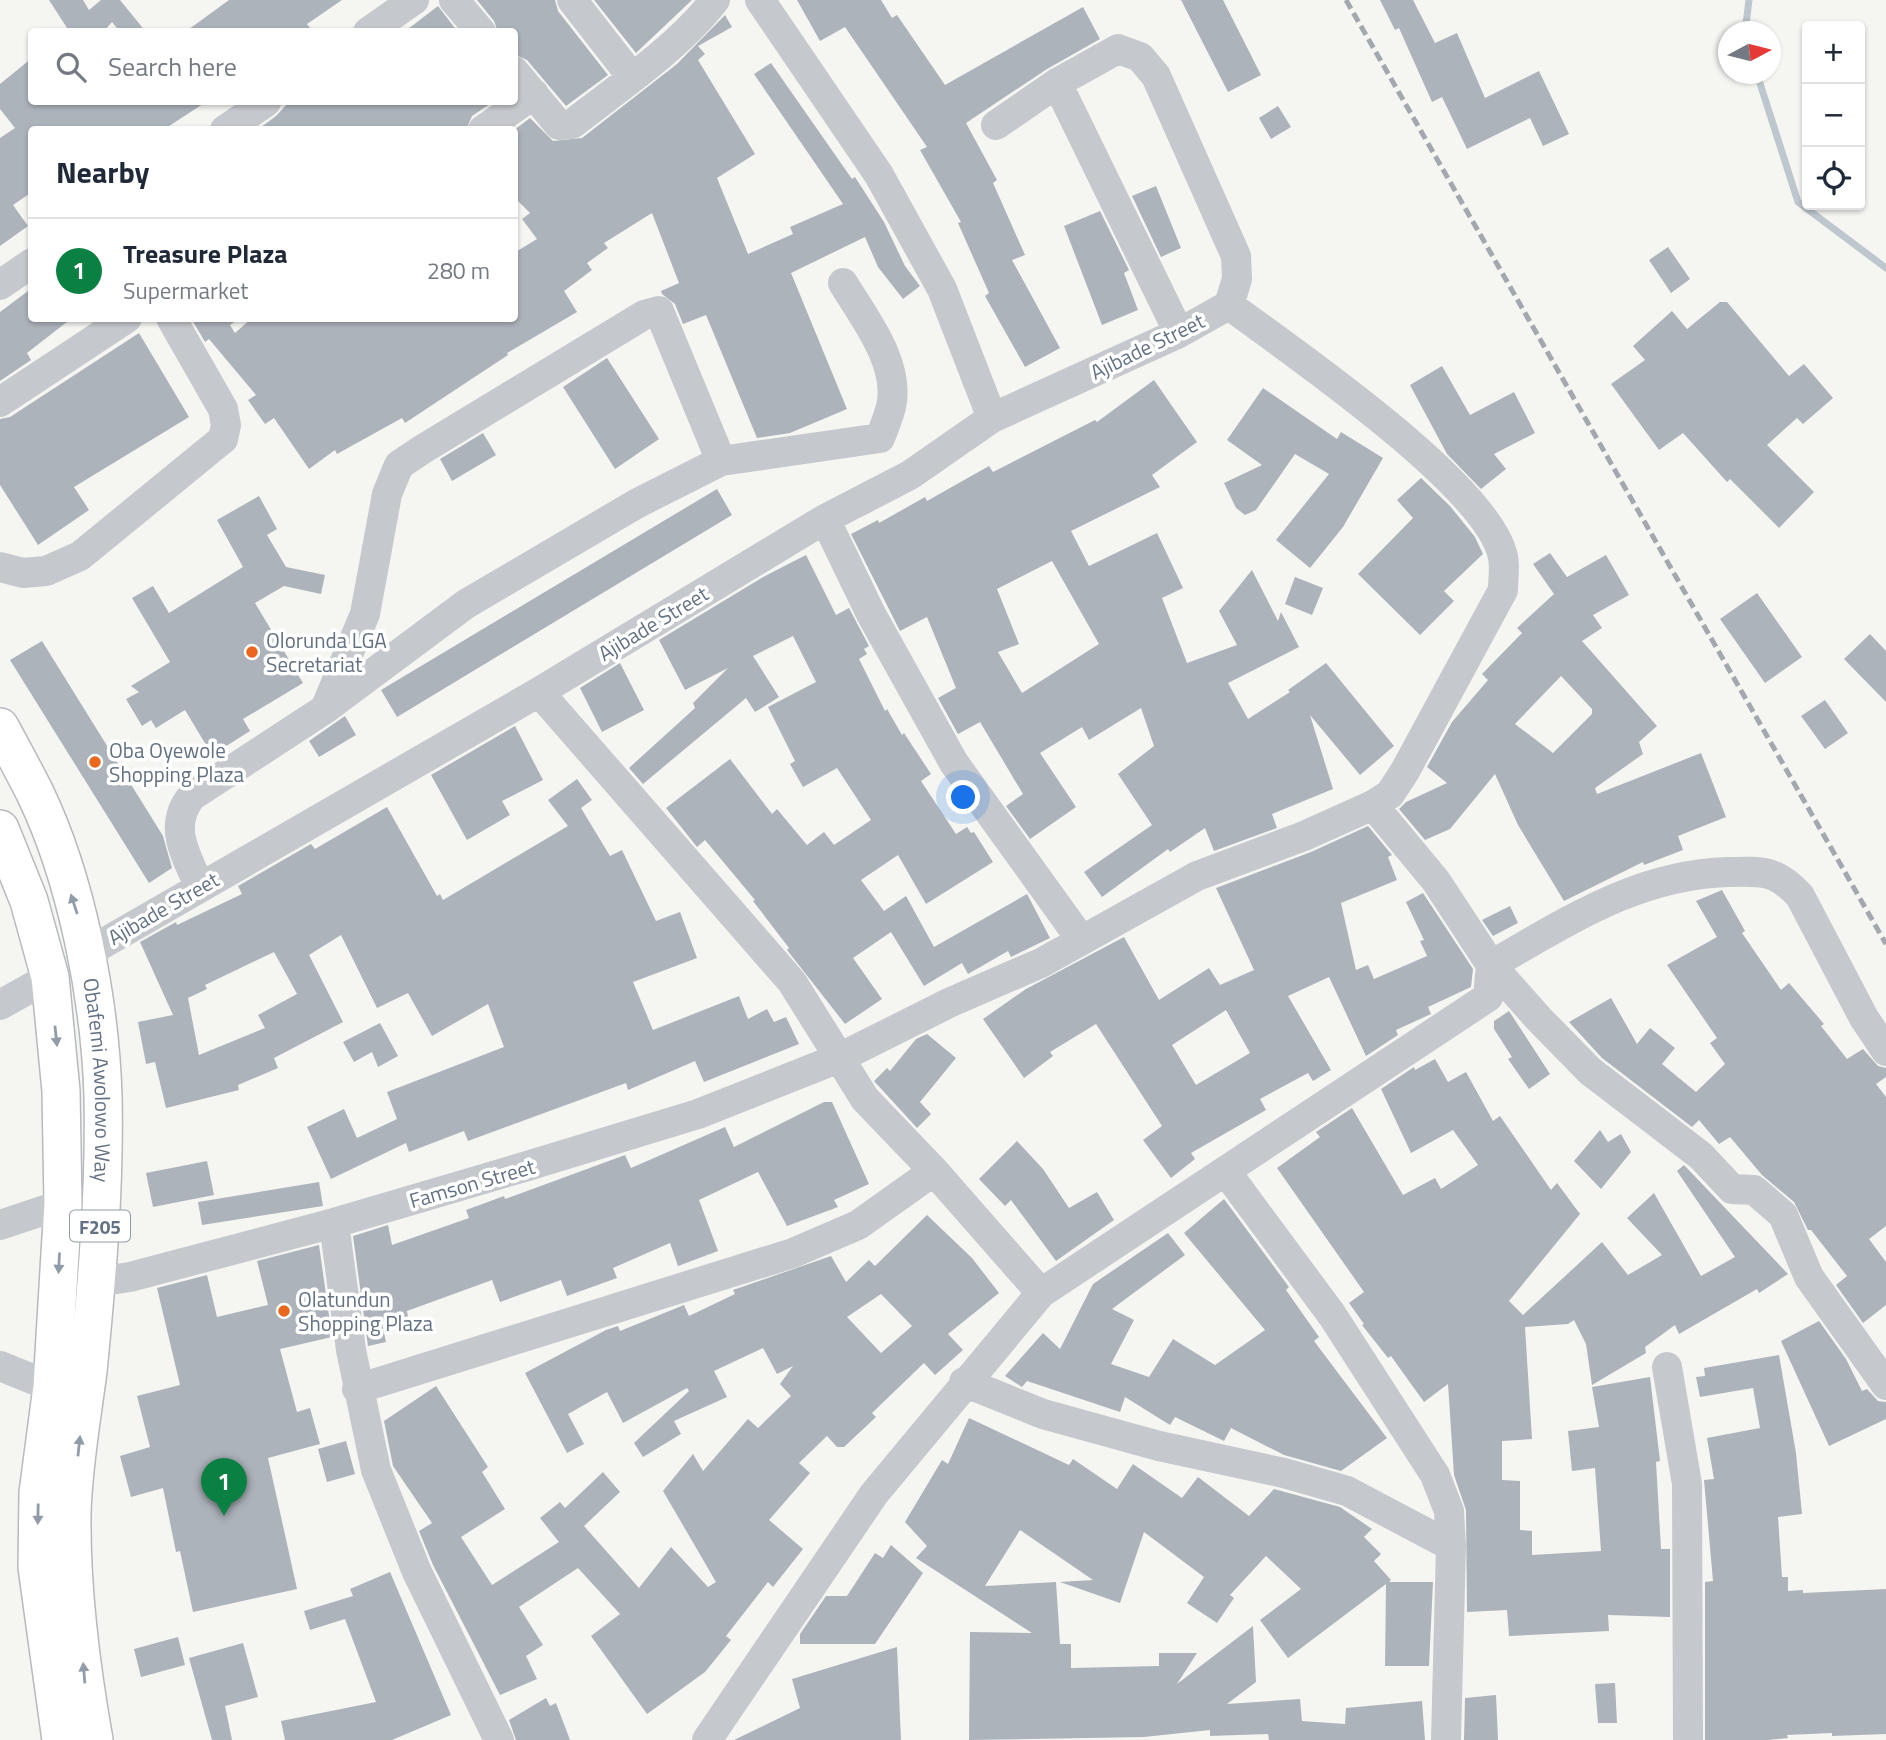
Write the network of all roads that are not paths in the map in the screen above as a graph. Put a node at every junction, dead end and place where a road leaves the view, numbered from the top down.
1 (414, 0) edge
2 (454, 0) edge
3 (572, 0) edge
4 (715, 0) edge
5 (760, 0) edge
6 (374, 28) edge
7 (478, 28) edge
8 (518, 76) edge
9 (632, 77) junction
10 (1057, 83) junction
11 (534, 94) junction
12 (262, 105) edge
13 (996, 125) dead end
14 (231, 126) edge
15 (489, 126) edge
16 (28, 266) edge
17 (843, 283) dead end
18 (0, 285) edge
19 (1228, 305) junction
20 (121, 322) edge
21 (173, 322) edge
22 (1179, 333) junction
23 (0, 402) edge
24 (992, 418) junction
25 (880, 439) junction
26 (720, 461) junction
27 (909, 475) junction
28 (825, 519) junction
29 (0, 567) edge
30 (539, 692) junction
31 (325, 709) junction
32 (0, 727) edge
33 (1373, 805) junction
34 (0, 829) edge
35 (200, 887) junction
36 (1080, 938) junction
37 (85, 954) junction
38 (1491, 965) junction
39 (50, 977) junction
40 (8, 1000) edge
41 (1886, 1051) edge
42 (839, 1058) junction
43 (934, 1171) junction
44 (1227, 1173) junction
45 (63, 1204) junction
46 (334, 1223) junction
47 (0, 1225) edge
48 (97, 1282) junction
49 (1041, 1293) junction
50 (0, 1366) edge
51 (1667, 1367) dead end
52 (964, 1382) junction
53 (1886, 1385) edge
54 (52, 1387) junction
55 (357, 1389) junction
56 (1451, 1546) junction
57 (61, 1740) edge
58 (94, 1740) edge
59 (499, 1740) edge
60 (707, 1740) edge
61 (1446, 1740) edge
62 (1688, 1740) edge

1 - 6 street
2 - 7 street
3 - 9 street
4 - 9 street
5 - 24 street
8 - 11 street
9 - 11 street
10 - 13 street
10 - 19 street
10 - 22 street
11 - 15 street
12 - 14 street
16 - 18 street
17 - 25 street
19 - 22 street, Ajibade Street
19 - 33 street, Famson Street
20 - 23 street
21 - 29 street
22 - 24 street, Ajibade Street
24 - 27 street, Ajibade Street
25 - 26 street
25 - 27 street
26 - 31 street
26 - 31 street
27 - 28 street, Ajibade Street
28 - 30 street, Ajibade Street
28 - 36 street
30 - 35 street, Ajibade Street
30 - 42 street
31 - 35 street
37 -> 32 main road, Obafemi Awolowo Way / F205
33 - 36 street, Famson Street
33 - 38 street
34 - 39 main road, Obafemi Awolowo Way / F205
35 - 37 street, Ajibade Street
36 - 42 street, Famson Street
37 - 48 main road, Obafemi Awolowo Way / F205
38 - 41 street
38 - 44 street
38 - 53 street
39 - 40 street
39 -> 45 main road, Obafemi Awolowo Way / F205
42 - 43 street
42 - 46 street, Famson Street
43 - 49 street
43 - 55 street
44 - 49 street
44 - 56 street
45 - 47 street
45 -> 54 main road, Obafemi Awolowo Way / F205
46 - 48 street, Famson Street
46 - 55 street
58 -> 48 main road, Obafemi Awolowo Way / F205
49 - 52 street
50 - 54 street
51 - 62 street
52 - 56 street
52 - 60 street
54 -> 57 main road, Obafemi Awolowo Way / F205
55 - 59 street
56 - 61 street

